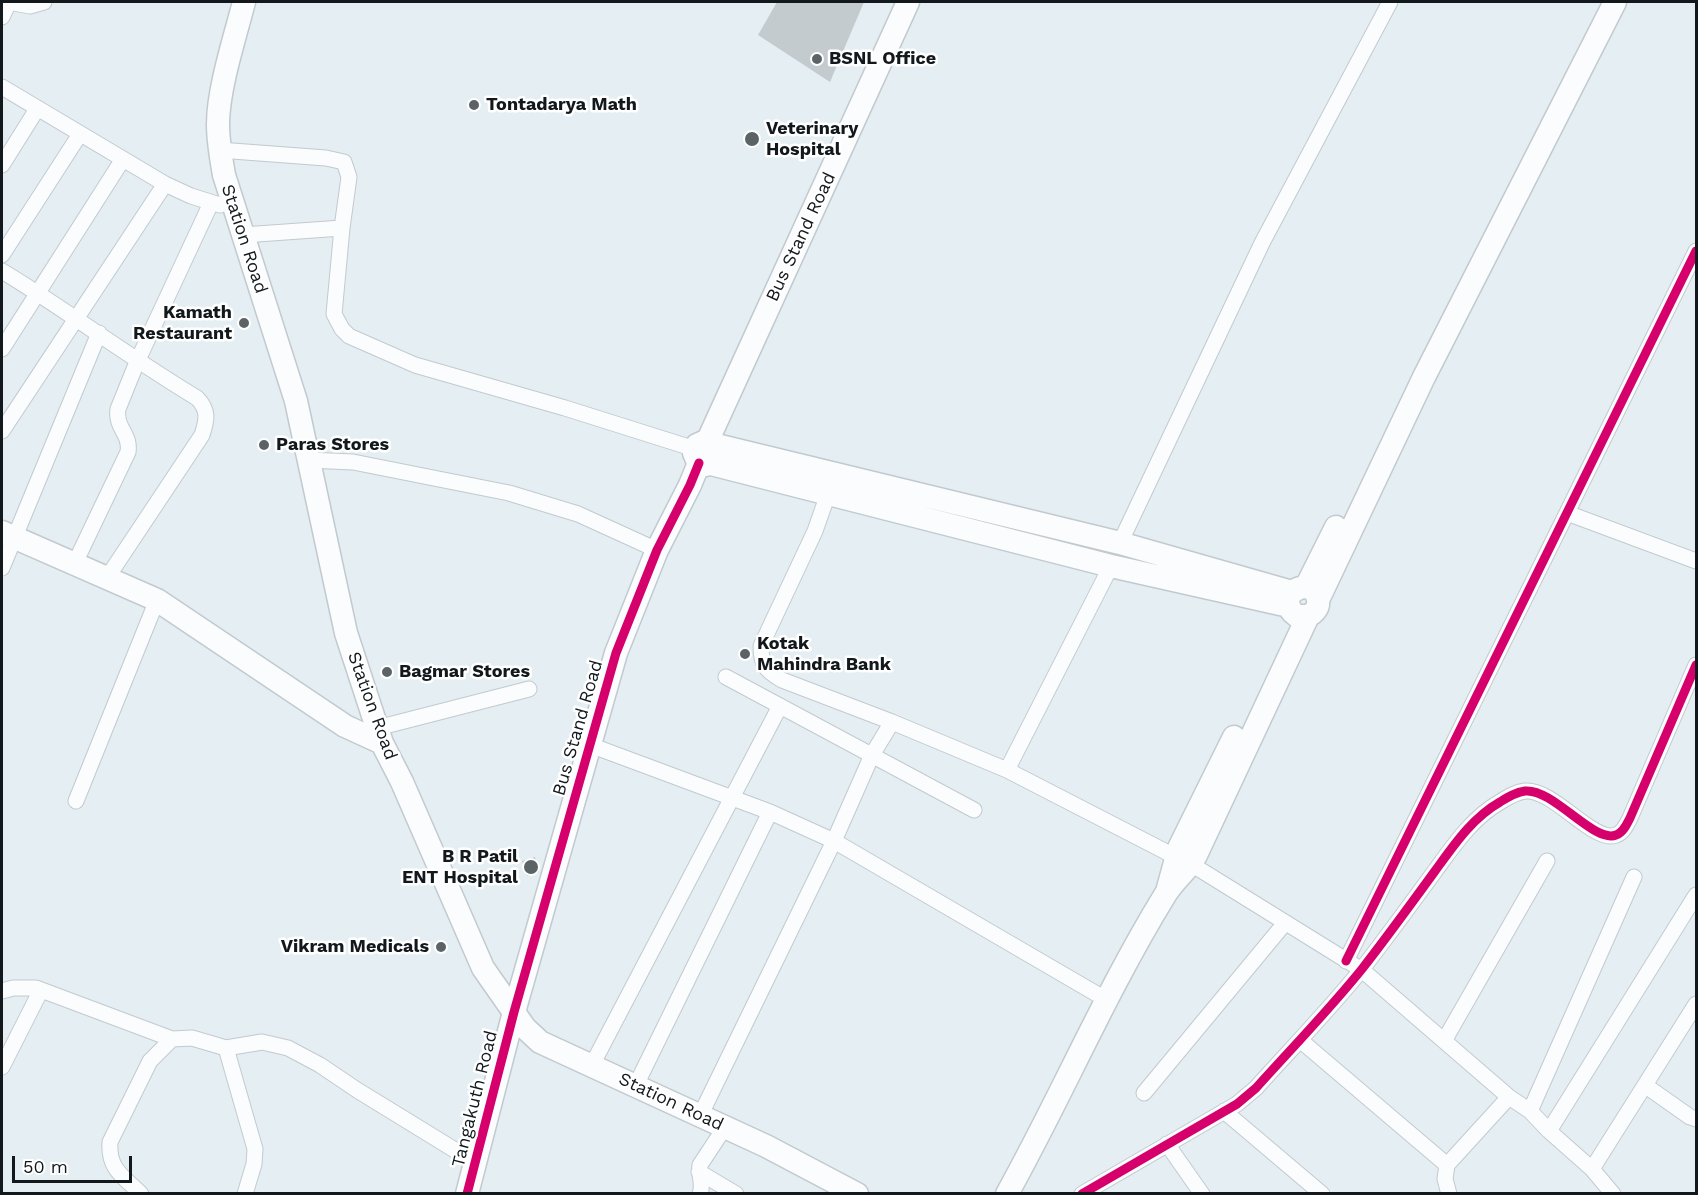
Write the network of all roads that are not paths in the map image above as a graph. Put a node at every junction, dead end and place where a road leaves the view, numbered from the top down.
1 (8, 2) edge
2 (44, 2) edge
3 (244, 2) edge
4 (908, 2) edge
5 (1390, 2) edge
6 (1598, 2) edge
7 (1615, 2) edge
8 (2, 17) edge
9 (2, 87) edge
10 (37, 110) junction
11 (80, 134) junction
12 (219, 150) junction
13 (123, 159) junction
14 (2, 165) edge
15 (165, 184) junction
16 (211, 203) junction
17 (235, 209) junction
18 (342, 228) junction
19 (243, 235) junction
20 (1696, 251) edge
21 (2, 255) edge
22 (2, 272) edge
23 (38, 293) junction
24 (77, 319) junction
25 (99, 333) junction
26 (2, 348) edge
27 (137, 362) junction
28 (2, 432) edge
29 (706, 452) junction
30 (308, 460) junction
31 (828, 494) junction
32 (1567, 513) junction
33 (7, 536) edge
34 (1120, 543) junction
35 (657, 550) junction
36 (1696, 561) edge
37 (74, 565) junction
38 (1111, 566) junction
39 (2, 568) edge
40 (107, 578) junction
41 (157, 600) junction
42 (1301, 602) junction
43 (1696, 665) edge
44 (726, 678) dead end
45 (529, 689) dead end
46 (780, 706) junction
47 (892, 722) junction
48 (379, 735) junction
49 (591, 745) junction
50 (872, 755) junction
51 (1007, 770) junction
52 (731, 797) junction
53 (76, 801) dead end
54 (974, 810) dead end
55 (770, 812) junction
56 (834, 841) junction
57 (1184, 861) junction
58 (1547, 861) dead end
59 (1634, 877) dead end
60 (1696, 895) edge
61 (1285, 923) junction
62 (1346, 961) junction
63 (1362, 970) junction
64 (41, 990) junction
65 (2, 992) edge
66 (1107, 1000) junction
67 (1696, 1004) edge
68 (514, 1012) junction
69 (172, 1039) junction
70 (1300, 1040) junction
71 (1444, 1041) junction
72 (226, 1048) junction
73 (592, 1065) junction
74 (2, 1067) edge
75 (636, 1085) junction
76 (1646, 1086) junction
77 (1144, 1093) dead end
78 (1509, 1096) junction
79 (1224, 1111) junction
80 (1530, 1111) junction
81 (699, 1116) junction
82 (1696, 1119) edge
83 (725, 1127) junction
84 (1549, 1131) junction
85 (1167, 1144) junction
86 (476, 1163) junction
87 (1447, 1165) junction
88 (1592, 1169) junction
89 (699, 1172) junction
90 (141, 1194) edge
91 (245, 1194) edge
92 (467, 1194) edge
93 (700, 1194) edge
94 (736, 1194) edge
95 (857, 1194) edge
96 (1007, 1194) edge
97 (1082, 1194) edge
98 (1202, 1194) edge
99 (1322, 1194) edge
100 (1449, 1194) edge
101 (1613, 1194) edge

1 - 2 street
1 - 8 street
3 - 12 main road, Station Road
4 - 29 main road, Bus Stand Road
5 - 34 street
6 - 42 main road
7 - 42 main road
9 - 10 street
10 - 11 street
10 - 14 street
11 - 13 street
11 - 21 street
12 - 17 main road, Station Road
12 - 18 street
13 - 15 street
13 - 23 street
15 - 16 street
15 - 24 street
16 - 17 street
16 - 27 street
17 - 19 main road, Station Road
18 - 19 street
18 - 29 street
19 - 30 main road, Station Road
20 - 32 street
22 - 23 street
23 - 24 street
23 - 26 street
24 - 25 street
24 - 28 street
25 - 27 street
25 - 33 street
27 - 37 street
27 - 40 street
29 - 31 main road
29 - 34 main road
29 - 35 main road, Bus Stand Road
30 - 35 street
30 - 48 main road, Station Road
31 - 38 main road
31 - 47 street
32 - 36 street
32 - 62 street
33 - 37 main road
33 - 39 street
34 - 42 main road
35 - 49 main road, Bus Stand Road
37 - 40 main road
38 - 42 main road
38 - 51 street
40 - 41 main road
41 - 48 main road
41 - 53 street
42 - 57 main road
43 - 63 street
44 - 46 street
45 - 48 street
46 - 50 street
46 - 52 street
47 - 50 street
47 - 51 street
48 - 68 main road, Station Road
49 - 52 street
49 - 68 main road, Bus Stand Road
50 - 54 street
50 - 56 street
51 - 57 street
52 - 55 street
52 - 73 street
55 - 56 street
55 - 75 street
56 - 66 street
56 - 81 street
57 - 61 street
57 - 66 main road
58 - 71 street
59 - 80 street
60 - 84 street
61 - 62 street
61 - 77 street
62 - 63 street
63 - 70 street
63 - 71 street
64 - 65 street
64 - 69 street
64 - 74 street
66 - 96 main road
67 - 76 street
68 - 73 main road, Station Road
68 - 86 main road, Tangakuth Road
69 - 72 street
69 - 90 street
70 - 79 street
70 - 87 street
71 - 78 street
72 - 86 street
72 - 91 street
73 - 75 main road, Station Road
75 - 81 main road, Station Road
76 - 82 street
76 - 88 street
78 - 80 street
78 - 87 street
79 - 85 street
79 - 99 street
80 - 84 street
81 - 83 main road, Station Road
83 - 89 street
83 - 95 main road, Station Road
84 - 88 street
85 - 97 street
85 - 98 street
86 - 92 main road, Tangakuth Road
87 - 100 street
88 - 101 street
89 - 93 street
89 - 94 street

